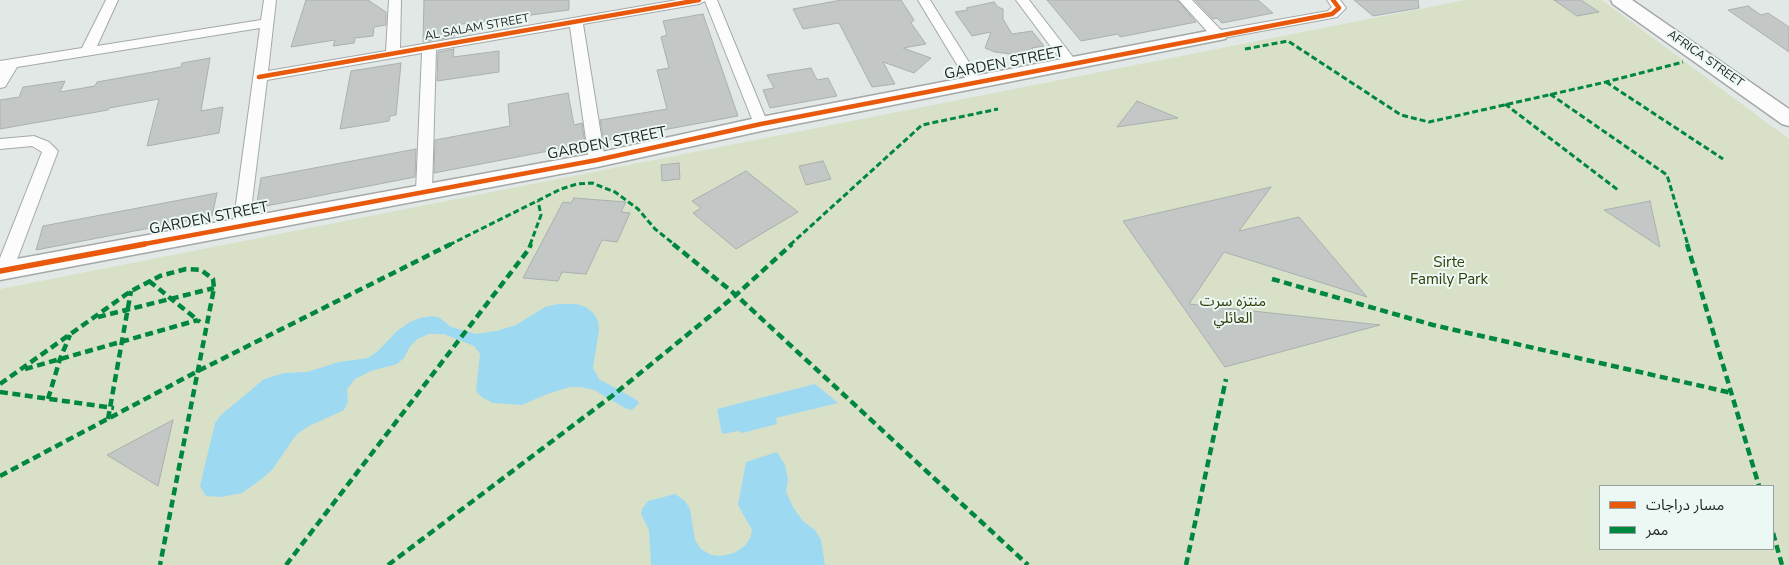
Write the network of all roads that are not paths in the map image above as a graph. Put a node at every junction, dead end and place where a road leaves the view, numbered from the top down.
1 (112, 0) edge
2 (270, 0) edge
3 (395, 0) edge
4 (699, 0) edge
5 (711, 0) edge
6 (924, 0) edge
7 (1022, 0) edge
8 (1185, 0) edge
9 (1333, 0) edge
10 (1620, 0) edge
11 (1642, 0) edge
12 (660, 3) edge
13 (576, 21) junction
14 (266, 22) junction
15 (1218, 35) junction
16 (429, 47) junction
17 (87, 52) junction
18 (393, 53) junction
19 (6, 64) edge
20 (1071, 64) junction
21 (259, 77) junction
22 (975, 82) junction
23 (0, 84) edge
24 (1789, 101) edge
25 (1789, 120) edge
26 (761, 124) junction
27 (0, 144) edge
28 (597, 160) junction
29 (424, 191) junction
30 (241, 226) junction
31 (2, 270) edge

1 - 17 street
2 - 14 street
3 - 18 street
4 - 12 street, AL SALAM STREET
5 - 26 street
6 - 22 street
7 - 20 street
8 - 15 street
9 - 15 street
10 - 25 street, AFRICA STREET
11 - 24 street, AFRICA STREET
12 - 13 street, AL SALAM STREET
13 - 16 street, AL SALAM STREET
13 - 28 street
14 - 17 street
14 - 21 street
15 - 20 street, GARDEN STREET
16 - 18 street, AL SALAM STREET
16 - 29 street
17 - 19 street
18 - 21 street, AL SALAM STREET
19 - 23 street
20 - 22 street, GARDEN STREET
21 - 30 street
22 - 26 street, GARDEN STREET
26 - 28 street, GARDEN STREET
27 - 31 street
28 - 29 street, GARDEN STREET
29 - 30 street, GARDEN STREET
30 - 31 street, GARDEN STREET

